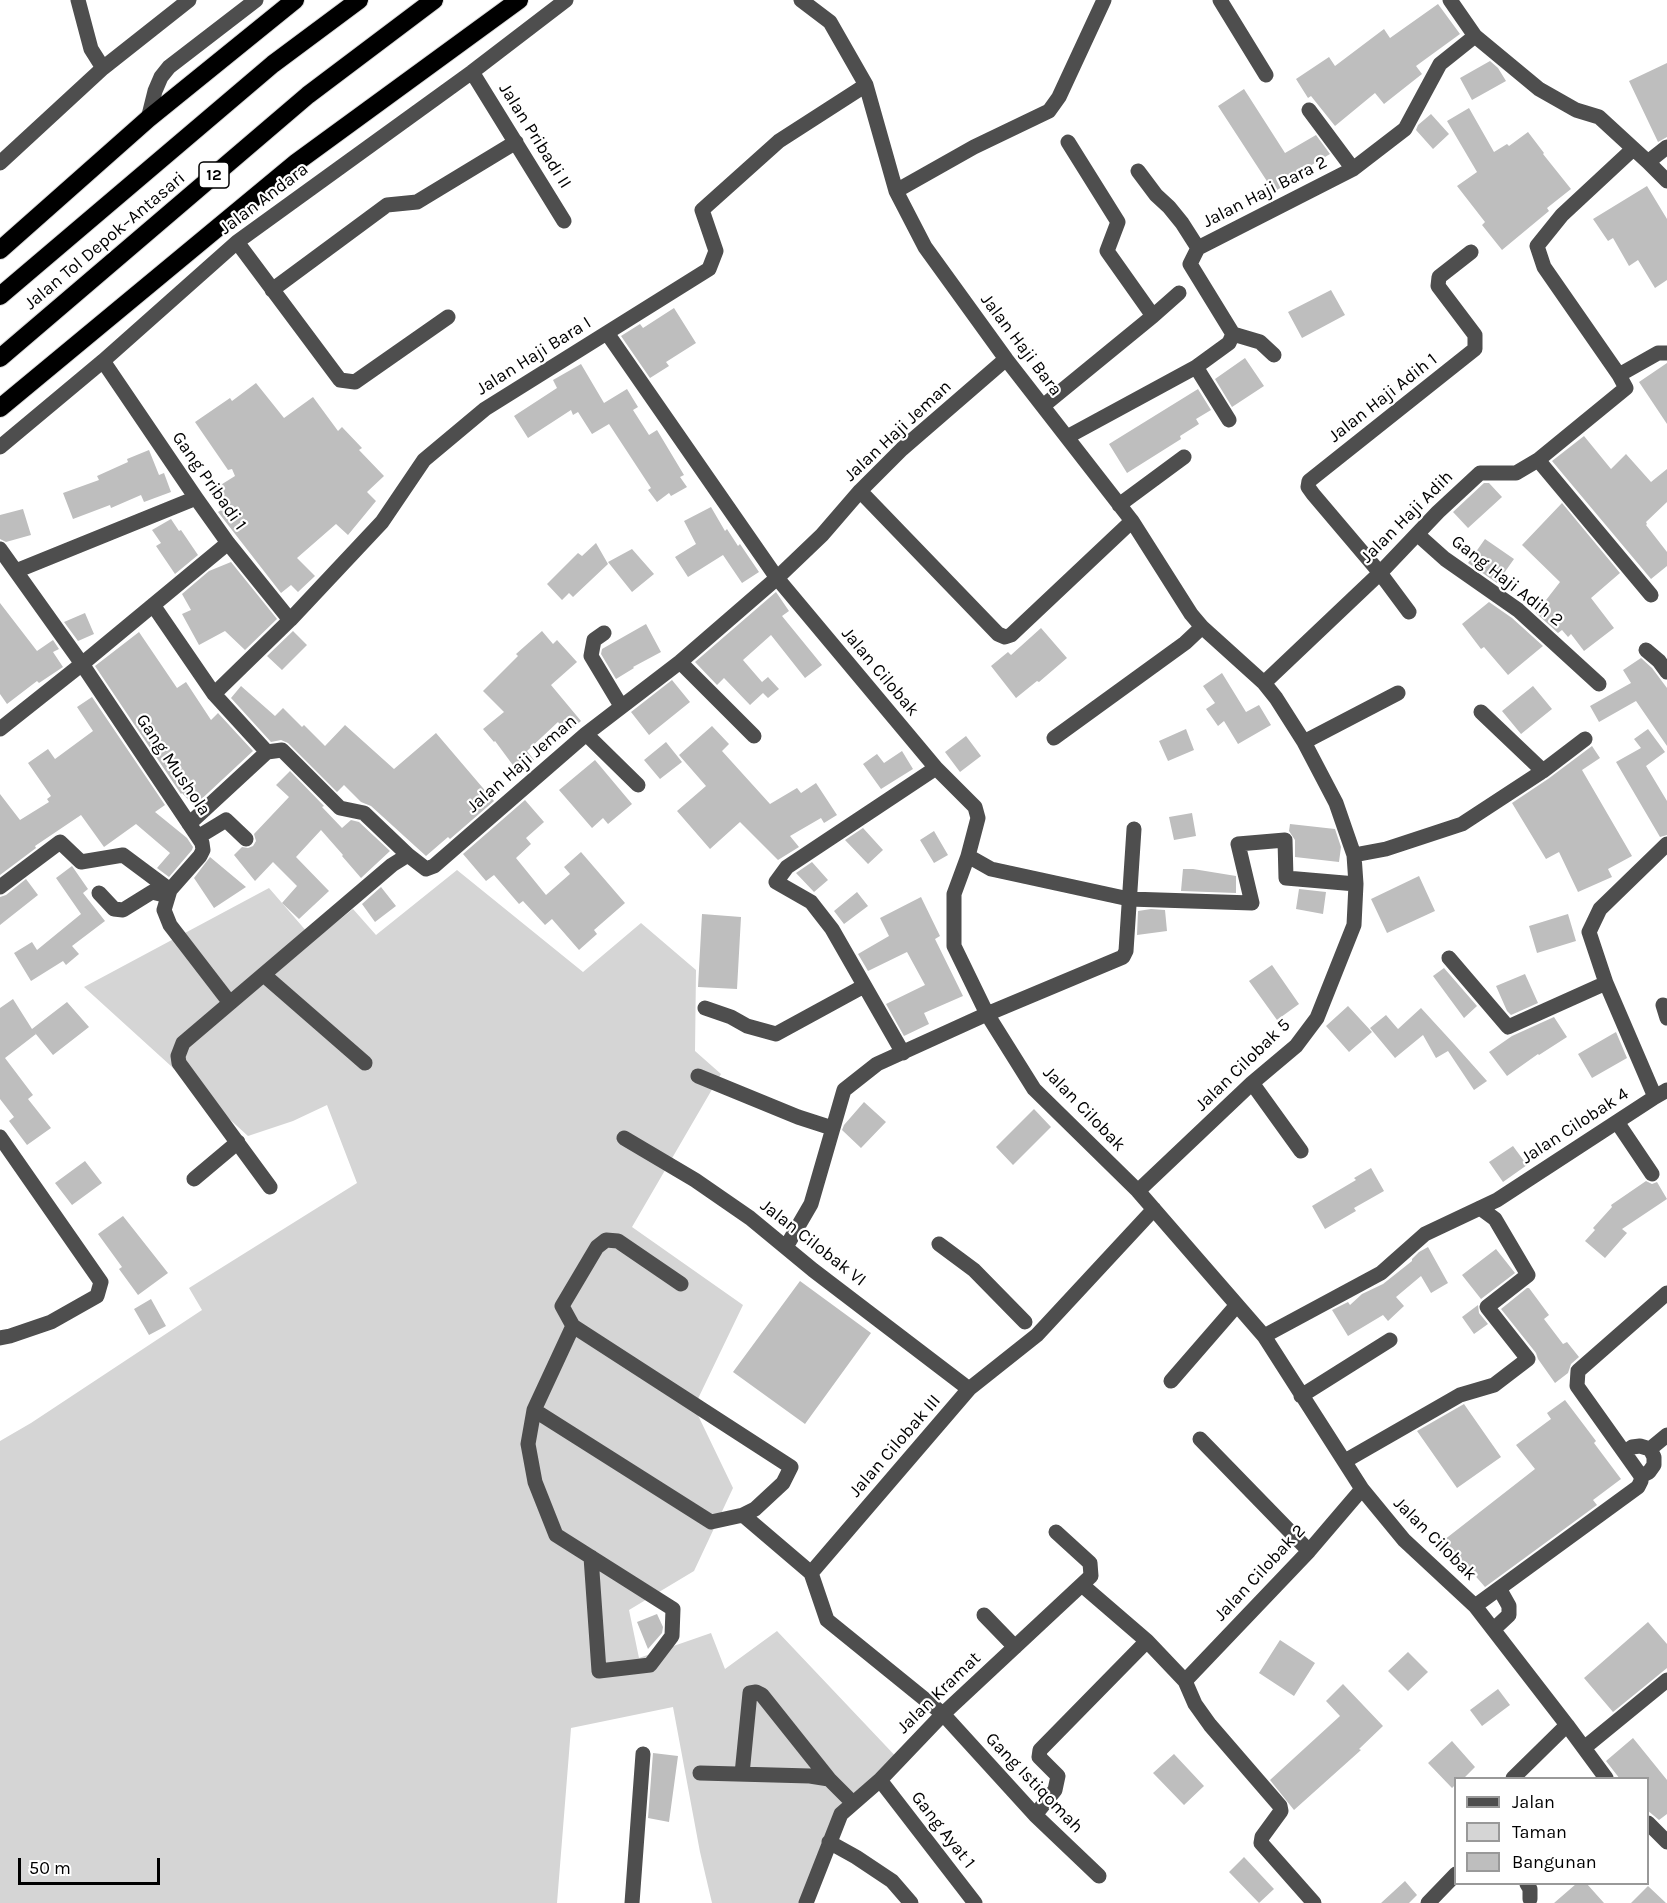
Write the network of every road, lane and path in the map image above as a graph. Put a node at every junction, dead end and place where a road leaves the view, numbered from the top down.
1 (78, 0) edge
2 (189, 0) edge
3 (256, 0) edge
4 (295, 0) edge
5 (359, 0) edge
6 (434, 0) edge
7 (519, 0) edge
8 (566, 0) edge
9 (801, 0) edge
10 (1104, 0) edge
11 (1220, 0) edge
12 (1450, 0) edge
13 (1475, 36) junction
14 (103, 68) junction
15 (472, 72) junction
16 (1266, 75) dead end
17 (866, 85) junction
18 (1309, 110) dead end
19 (148, 119) junction
20 (516, 142) junction
21 (1068, 142) dead end
22 (1667, 147) edge
23 (1634, 149) junction
24 (1648, 162) junction
25 (0, 163) edge
26 (1353, 169) junction
27 (1138, 171) dead end
28 (1667, 181) edge
29 (896, 190) junction
30 (564, 221) dead end
31 (237, 242) junction
32 (1198, 248) junction
33 (0, 250) edge
34 (1472, 252) dead end
35 (272, 290) junction
36 (1179, 292) dead end
37 (0, 296) edge
38 (1153, 316) junction
39 (448, 317) dead end
40 (608, 333) junction
41 (1233, 334) junction
42 (1667, 353) edge
43 (1274, 355) dead end
44 (0, 358) edge
45 (1006, 359) junction
46 (103, 361) junction
47 (1196, 367) junction
48 (1619, 375) junction
49 (1043, 406) junction
50 (0, 408) edge
51 (1229, 420) dead end
52 (1067, 437) junction
53 (0, 447) edge
54 (1184, 457) dead end
55 (1538, 460) junction
56 (860, 491) junction
57 (196, 498) junction
58 (1119, 505) junction
59 (1132, 521) junction
60 (1417, 534) junction
61 (228, 543) junction
62 (0, 549) edge
63 (16, 571) junction
64 (1380, 573) junction
65 (777, 578) junction
66 (1651, 595) dead end
67 (153, 605) junction
68 (1409, 612) dead end
69 (290, 620) junction
70 (1202, 627) junction
71 (604, 633) dead end
72 (1646, 650) dead end
73 (680, 662) junction
74 (82, 664) junction
75 (1667, 672) edge
76 (1264, 683) junction
77 (1599, 684) dead end
78 (1398, 693) dead end
79 (214, 694) junction
80 (621, 706) junction
81 (1481, 712) dead end
82 (0, 729) edge
83 (586, 734) junction
84 (754, 736) dead end
85 (1054, 738) dead end
86 (1585, 739) dead end
87 (1304, 742) junction
88 (267, 752) junction
89 (936, 768) junction
90 (1543, 771) junction
91 (638, 785) dead end
92 (189, 824) junction
93 (1134, 829) dead end
94 (198, 837) junction
95 (246, 839) dead end
96 (1667, 844) edge
97 (408, 855) junction
98 (1354, 855) junction
99 (968, 856) junction
100 (1356, 884) junction
101 (0, 886) edge
102 (99, 893) dead end
103 (169, 893) junction
104 (1129, 898) junction
105 (1449, 958) dead end
106 (264, 975) junction
107 (1606, 983) junction
108 (864, 986) junction
109 (230, 1003) junction
110 (705, 1008) dead end
111 (987, 1014) junction
112 (903, 1053) junction
113 (365, 1064) dead end
114 (708, 1079) dead end
115 (1252, 1083) junction
116 (1661, 1094) edge
117 (1617, 1122) junction
118 (832, 1128) junction
119 (0, 1137) edge
120 (624, 1138) dead end
121 (238, 1142) junction
122 (1301, 1151) dead end
123 (1652, 1174) dead end
124 (194, 1179) dead end
125 (270, 1187) dead end
126 (1138, 1191) junction
127 (1480, 1208) junction
128 (1154, 1209) junction
129 (939, 1244) dead end
130 (786, 1247) junction
131 (681, 1284) dead end
132 (1667, 1293) edge
133 (1237, 1305) junction
134 (573, 1326) junction
135 (1032, 1329) junction
136 (1264, 1336) junction
137 (0, 1338) edge
138 (1390, 1340) dead end
139 (1172, 1381) dead end
140 (969, 1389) junction
141 (1301, 1396) junction
142 (534, 1410) junction
143 (1667, 1435) edge
144 (1200, 1439) dead end
145 (1650, 1449) junction
146 (1625, 1452) junction
147 (1345, 1461) junction
148 (1641, 1476) junction
149 (1362, 1489) junction
150 (743, 1515) junction
151 (1056, 1532) dead end
152 (1308, 1551) junction
153 (591, 1557) junction
154 (811, 1573) junction
155 (1082, 1585) junction
156 (1500, 1590) junction
157 (1475, 1606) junction
158 (984, 1616) dead end
159 (1494, 1629) junction
160 (1147, 1641) junction
161 (1015, 1647) junction
162 (1667, 1680) edge
163 (1185, 1681) junction
164 (943, 1714) junction
165 (1567, 1725) junction
166 (1584, 1748) junction
167 (643, 1754) dead end
168 (700, 1773) dead end
169 (742, 1774) junction
170 (1515, 1777) edge
171 (1605, 1777) edge
172 (829, 1779) junction
173 (880, 1780) junction
174 (853, 1803) junction
175 (1035, 1815) junction
176 (1649, 1825) edge
177 (829, 1842) junction
178 (1667, 1842) edge
179 (1454, 1875) edge
180 (1099, 1876) dead end
181 (1528, 1885) edge
182 (1530, 1899) dead end
183 (632, 1903) edge
184 (806, 1903) edge
185 (911, 1903) edge
186 (975, 1903) edge
187 (1314, 1903) edge
188 (1428, 1903) edge

1 - 14 street
2 - 14 street
3 - 19 street
4 - 19 highway
5 - 37 highway, Jalan Tol Depok–Antasari / 12
6 - 44 highway, Jalan Tol Depok–Antasari / 12
7 - 50 highway
8 - 15 street, Jalan Andara
9 - 17 street, Jalan Haji Bara
10 - 29 street
11 - 16 street
12 - 13 street
13 - 23 street
13 - 26 street, Jalan Haji Bara 2
14 - 25 street
15 - 20 street, Jalan Pribadi II
15 - 31 street, Jalan Andara
17 - 29 street, Jalan Haji Bara
17 - 40 street, Jalan Haji Bara I
18 - 26 street
19 - 33 highway
20 - 30 street, Jalan Pribadi II
20 - 35 street
21 - 38 street
22 - 24 street
23 - 24 street
23 - 48 street
24 - 28 street
26 - 32 street, Jalan Haji Bara 2
27 - 32 street
29 - 45 street, Jalan Haji Bara
31 - 35 street
31 - 46 street, Jalan Andara
32 - 41 street, Jalan Haji Bara 2
34 - 64 street, Jalan Haji Adih 1
35 - 39 street
36 - 38 street
38 - 49 street
40 - 65 street, Jalan Cilobak
40 - 69 street, Jalan Haji Bara I
41 - 43 street
41 - 47 street
42 - 48 street
45 - 49 street, Jalan Haji Bara
45 - 56 street, Jalan Haji Jeman
46 - 53 street, Jalan Andara
46 - 57 street, Gang Pribadi 1
47 - 51 street
47 - 52 street
48 - 55 street, Jalan Haji Adih
49 - 52 street, Jalan Haji Bara
52 - 58 street, Jalan Haji Bara
54 - 58 street
55 - 60 street, Jalan Haji Adih
55 - 66 street
56 - 59 street
56 - 65 street, Jalan Haji Jeman
57 - 61 street, Gang Pribadi 1
57 - 63 street
58 - 59 street, Jalan Haji Bara
59 - 70 street, Jalan Haji Bara
60 - 64 street, Jalan Haji Adih
60 - 77 street, Gang Haji Adih 2
61 - 67 street
61 - 69 street, Gang Pribadi 1
62 - 63 street, Gang Mushola
63 - 74 street, Gang Mushola
64 - 68 street
64 - 76 street, Jalan Haji Adih
65 - 73 street, Jalan Haji Jeman
65 - 89 street, Jalan Cilobak
67 - 74 street
67 - 79 street
69 - 79 street, Jalan Haji Bara I
70 - 76 street, Jalan Haji Bara
70 - 85 street
71 - 80 street
72 - 75 street
73 - 80 street, Jalan Haji Jeman
73 - 84 street
74 - 82 street
74 - 92 street, Gang Mushola
76 - 87 street, Jalan Cilobak 5
78 - 87 street
79 - 88 street
80 - 83 street, Jalan Haji Jeman
81 - 90 street
83 - 91 street
83 - 97 street, Jalan Haji Jeman
86 - 90 street
87 - 98 street, Jalan Cilobak 5
88 - 92 street
88 - 97 street
89 - 99 street, Jalan Cilobak
89 - 108 street
90 - 98 street
92 - 94 street, Gang Mushola
93 - 104 street
94 - 95 street
94 - 103 street, Gang Mushola
96 - 107 street, Jalan Cilobak 4
97 - 106 street
98 - 100 street, Jalan Cilobak 5
99 - 104 street
99 - 111 street, Jalan Cilobak
100 - 104 street
100 - 115 street, Jalan Cilobak 5
101 - 103 street
102 - 103 street
103 - 109 street
104 - 111 street
105 - 107 street
106 - 109 street
106 - 113 street
107 - 116 street, Jalan Cilobak 4
108 - 110 street
108 - 112 street
109 - 121 street
111 - 112 street
111 - 126 street, Jalan Cilobak
112 - 118 street
114 - 118 street
115 - 122 street
115 - 126 street, Jalan Cilobak 5
116 - 117 street, Jalan Cilobak 4
117 - 123 street
117 - 127 street, Jalan Cilobak 4
118 - 130 street
119 - 137 street
120 - 130 street, Jalan Cilobak VI
121 - 124 street
121 - 125 street
126 - 128 street, Jalan Cilobak
127 - 136 street, Jalan Cilobak 4
127 - 147 street
128 - 133 street, Jalan Cilobak
128 - 135 street, Jalan Cilobak III
129 - 135 street
130 - 140 street, Jalan Cilobak VI
131 - 134 street
132 - 146 street
133 - 136 street, Jalan Cilobak
133 - 139 street
134 - 142 street
134 - 150 street
135 - 140 street, Jalan Cilobak III
136 - 141 street, Jalan Cilobak
138 - 141 street
140 - 154 street, Jalan Cilobak III
141 - 147 street, Jalan Cilobak
142 - 150 street
142 - 153 street
143 - 145 street
144 - 152 street
145 - 146 street
145 - 148 street
146 - 148 street
147 - 149 street, Jalan Cilobak
148 - 156 street
149 - 152 street, Jalan Cilobak 2
149 - 157 street, Jalan Cilobak
150 - 154 street
151 - 155 street
152 - 163 street, Jalan Cilobak 2
153 - 153 street
154 - 164 street
155 - 160 street
155 - 161 street, Jalan Kramat
156 - 157 street
156 - 159 street
157 - 159 street, Jalan Cilobak
158 - 161 street
159 - 165 street, Jalan Cilobak
160 - 163 street
160 - 175 street
161 - 164 street, Jalan Kramat
162 - 166 street
163 - 187 street
164 - 173 street, Jalan Kramat
164 - 175 street, Gang Istiqomah
165 - 166 street, Jalan Cilobak
165 - 170 street
166 - 171 street, Jalan Cilobak
167 - 183 street
168 - 169 street
169 - 172 street
169 - 172 street
172 - 174 street
173 - 174 street, Jalan Kramat
173 - 186 street, Gang Ayat 1
174 - 177 street, Jalan Kramat
175 - 180 street, Gang Istiqomah
176 - 178 street
177 - 184 street, Jalan Kramat
177 - 185 street
179 - 188 street
181 - 182 street

